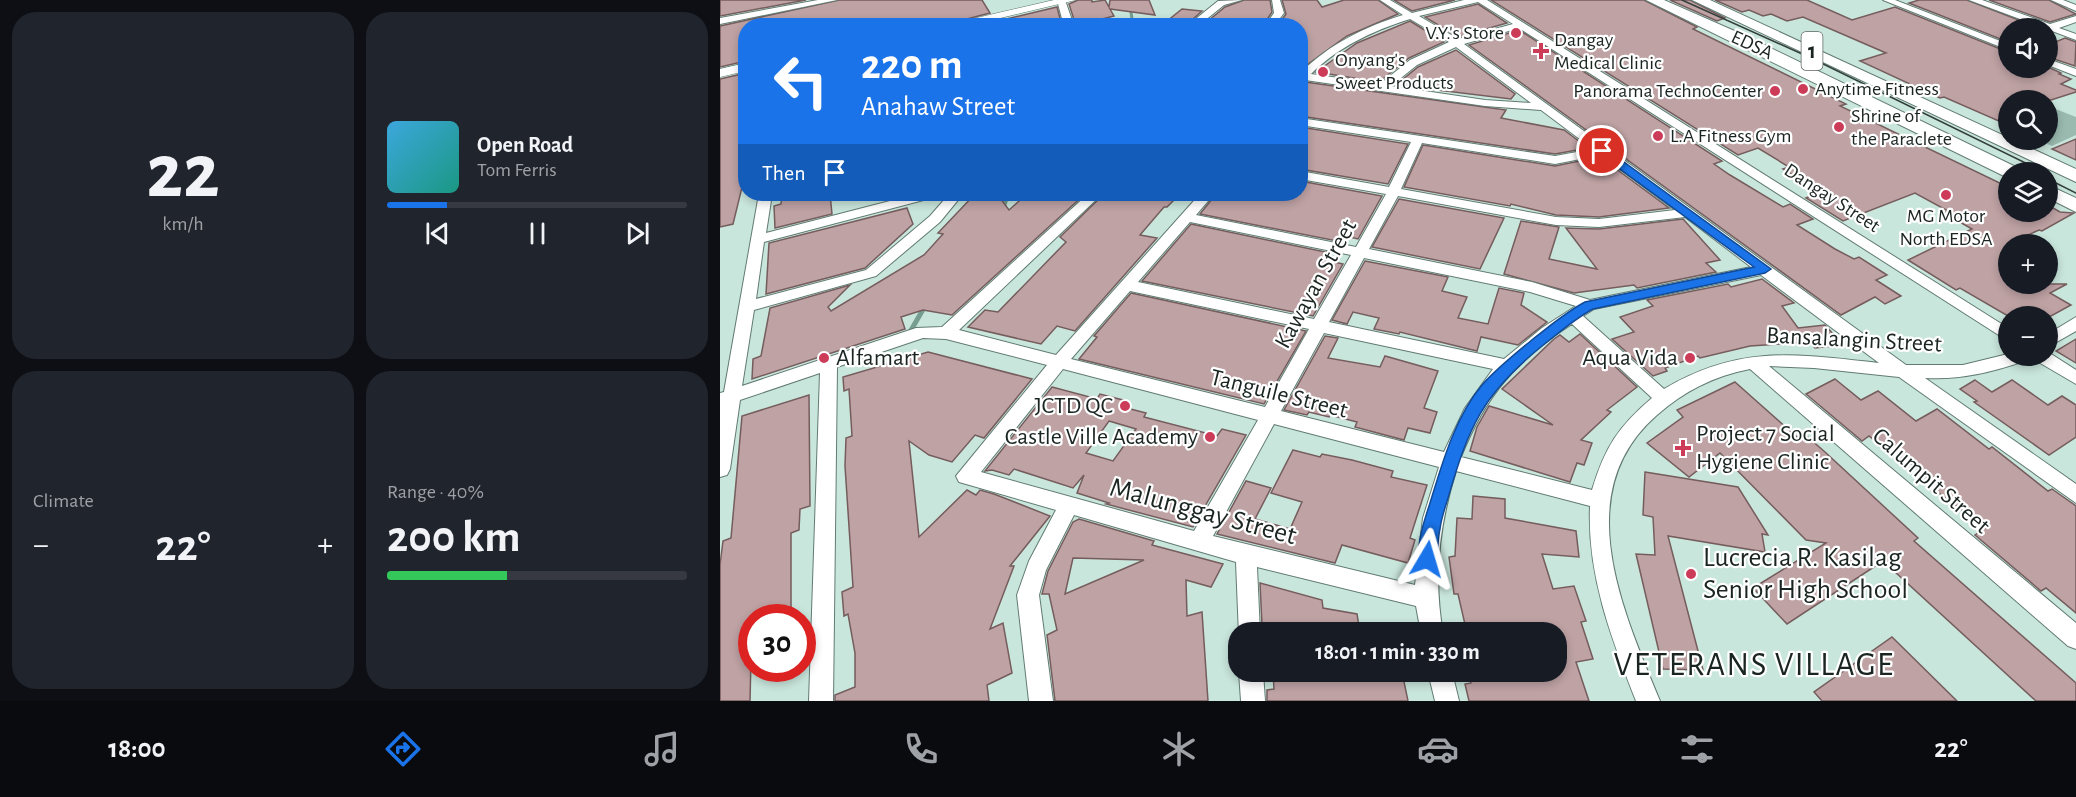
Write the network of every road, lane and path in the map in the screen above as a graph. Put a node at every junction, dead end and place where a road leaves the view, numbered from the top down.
1 (833, 0) edge
2 (1238, 0) edge
3 (1276, 0) edge
4 (1384, 0) edge
5 (1476, 0) edge
6 (1481, 0) edge
7 (1653, 0) edge
8 (1699, 0) edge
9 (1887, 0) edge
10 (1973, 0) edge
11 (2055, 0) edge
12 (1065, 1) edge
13 (2076, 8) edge
14 (777, 9) edge
15 (1411, 14) junction
16 (985, 18) edge
17 (1068, 18) edge
18 (1201, 18) edge
19 (1275, 18) edge
20 (2021, 18) edge
21 (2076, 19) edge
22 (720, 21) edge
23 (1521, 25) junction
24 (2058, 25) edge
25 (2058, 32) edge
26 (2076, 38) edge
27 (1998, 41) edge
28 (1457, 43) junction
29 (2058, 66) edge
30 (738, 69) edge
31 (1308, 71) edge
32 (720, 73) edge
33 (2076, 74) edge
34 (1308, 78) edge
35 (1382, 89) junction
36 (1543, 107) junction
37 (1308, 122) edge
38 (1418, 140) junction
39 (1602, 151) junction
40 (1998, 166) edge
41 (1308, 176) edge
42 (2076, 176) edge
43 (1394, 191) junction
44 (2058, 196) edge
45 (764, 201) edge
46 (904, 201) edge
47 (950, 201) edge
48 (1087, 201) edge
49 (1201, 201) edge
50 (2076, 206) edge
51 (1688, 213) junction
52 (1186, 217) junction
53 (758, 240) junction
54 (1360, 254) junction
55 (1765, 269) junction
56 (1126, 285) junction
57 (1590, 305) junction
58 (748, 306) junction
59 (1572, 315) junction
60 (2076, 323) edge
61 (1320, 325) junction
62 (1998, 329) edge
63 (946, 333) junction
64 (2058, 335) edge
65 (1059, 362) junction
66 (1753, 362) junction
67 (829, 364) junction
68 (1998, 364) edge
69 (1508, 366) junction
70 (2057, 366) edge
71 (1904, 372) junction
72 (2076, 378) edge
73 (726, 398) edge
74 (1663, 398) junction
75 (1272, 416) junction
76 (1450, 463) junction
77 (720, 469) edge
78 (2076, 495) edge
79 (1600, 500) junction
80 (1070, 504) junction
81 (1199, 542) junction
82 (1246, 555) junction
83 (1426, 598) junction
84 (1249, 622) edge
85 (1430, 622) edge
86 (2076, 638) edge
87 (1251, 682) edge
88 (1442, 682) edge
89 (821, 701) edge
90 (1041, 701) edge
91 (1252, 701) edge
92 (1447, 701) edge
93 (1648, 701) edge

1 - 14 street
2 - 18 street
3 - 19 street
4 - 15 street
5 - 15 street
6 - 23 street, Dangay Street
7 - 40 highway, EDSA / 1
8 - 42 highway, EDSA / 1
9 - 27 street
10 - 20 street
11 - 13 street
12 - 16 main road
12 - 17 street
14 - 22 street
15 - 28 street
15 - 31 street
21 - 24 street
23 - 28 street
23 - 62 street, Dangay Street
25 - 26 street
28 - 35 street
28 - 36 street
29 - 33 street
30 - 32 main road
34 - 35 street
35 - 36 street
36 - 39 street
37 - 38 street
38 - 39 street
38 - 43 street, Kawayan Street
39 - 51 street
41 - 43 street
43 - 51 street
43 - 54 street, Kawayan Street
44 - 50 highway
45 - 53 street
46 - 53 street
47 - 58 street
48 - 63 street
49 - 52 street
51 - 55 street
52 - 54 street
52 - 56 street
53 - 58 street
54 - 57 street
54 - 61 street, Kawayan Street
55 - 57 street
55 - 71 street
56 - 61 street
56 - 65 street
57 - 59 street
58 - 73 street
59 - 69 street
59 - 74 street
60 - 64 street
61 - 69 street
61 - 75 street, Kawayan Street
63 - 65 street, Tanguile Street
63 - 67 street, Tanguile Street
65 - 75 street, Tanguile Street
65 - 80 street, Malunggay Street
66 - 71 street, Bansalangin Street
66 - 74 street, Bansalangin Street
66 - 86 street, Calumpit Street
67 - 73 street, Tanguile Street
67 - 89 street
68 - 71 street, Bansalangin Street
69 - 76 street
70 - 72 street
71 - 78 street
73 - 77 street
74 - 79 street, Bansalangin Street
75 - 76 street, Tanguile Street
75 - 81 street, Kawayan Street
76 - 79 street, Tanguile Street
76 - 83 street
79 - 93 street, Bansalangin Street
80 - 81 street, Malunggay Street
80 - 90 street
81 - 82 street, Malunggay Street
82 - 83 street, Malunggay Street
82 - 84 street
83 - 85 street
87 - 91 street
88 - 92 street

